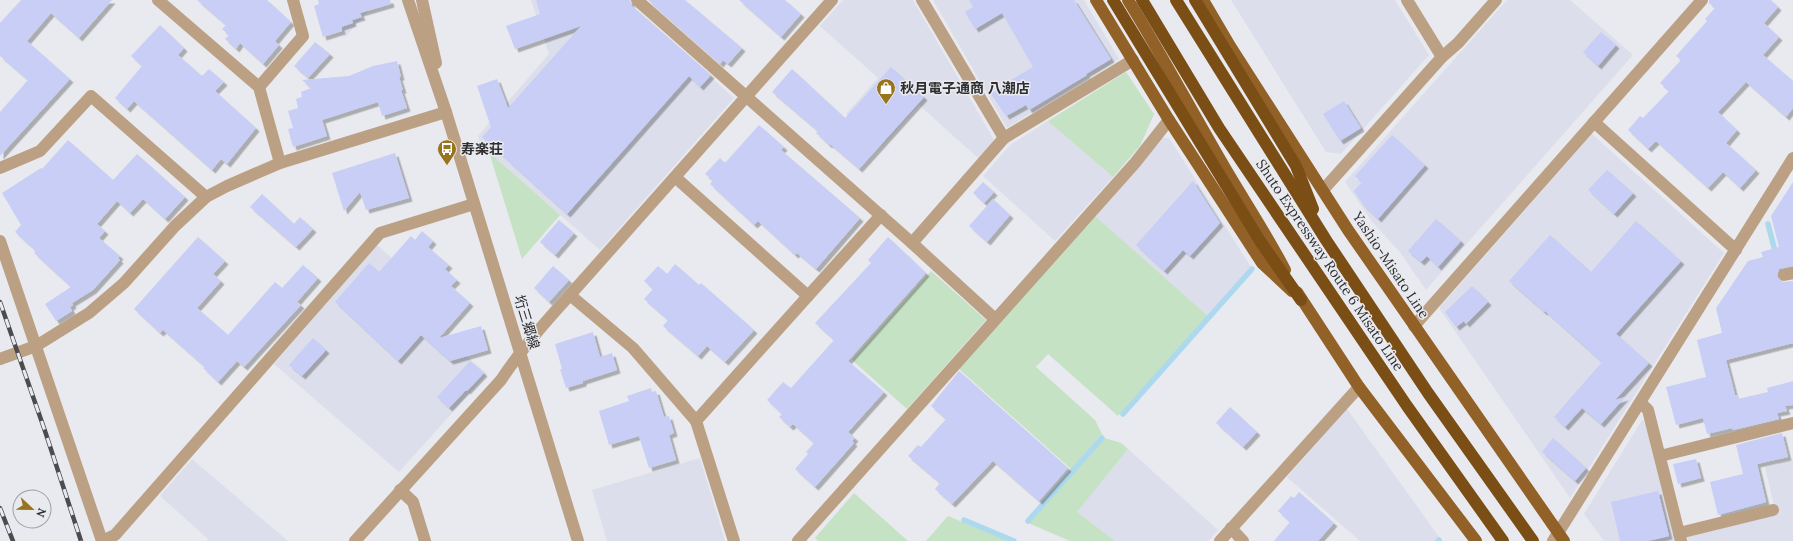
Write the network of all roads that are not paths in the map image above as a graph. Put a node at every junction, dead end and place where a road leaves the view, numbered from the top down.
1 (158, 0) edge
2 (293, 0) edge
3 (408, 0) edge
4 (422, 0) edge
5 (637, 0) edge
6 (832, 0) edge
7 (922, 0) edge
8 (1096, 0) edge
9 (1113, 0) edge
10 (1128, 0) edge
11 (1142, 0) edge
12 (1176, 0) edge
13 (1195, 0) edge
14 (1203, 0) edge
15 (1407, 0) edge
16 (1496, 0) edge
17 (1702, 0) edge
18 (1442, 57) junction
19 (1133, 60) junction
20 (259, 87) junction
21 (747, 96) junction
22 (446, 112) junction
23 (1169, 120) junction
24 (1594, 122) junction
25 (1004, 138) junction
26 (1793, 158) edge
27 (280, 162) junction
28 (0, 168) edge
29 (675, 177) junction
30 (1323, 190) junction
31 (206, 197) junction
32 (474, 204) junction
33 (881, 215) junction
34 (1326, 240) junction
35 (0, 241) edge
36 (912, 243) junction
37 (1736, 250) junction
38 (570, 295) junction
39 (808, 296) junction
40 (1301, 300) junction
41 (995, 319) junction
42 (1414, 326) junction
43 (36, 346) junction
44 (520, 351) junction
45 (0, 359) edge
46 (1359, 387) junction
47 (1641, 403) junction
48 (696, 421) junction
49 (1793, 423) edge
50 (1660, 456) junction
51 (400, 490) junction
52 (1773, 510) dead end
53 (1231, 528) junction
54 (1680, 537) edge
55 (1558, 538) edge
56 (102, 541) edge
57 (355, 541) edge
58 (425, 541) edge
59 (578, 541) edge
60 (734, 541) edge
61 (798, 541) edge
62 (1220, 541) edge
63 (1243, 541) edge
64 (1476, 541) edge
65 (1502, 541) edge
66 (1533, 541) edge

1 - 20 street
2 - 20 street
3 - 22 street, 垳三郷線
4 - 22 street, 垳三郷線
5 - 21 street
6 - 21 street
7 - 25 street
8 - 19 main road
9 - 40 highway
10 - 40 main road
11 - 65 highway, Shuto Expressway Route 6 Misato Line
12 - 34 highway, Shuto Expressway Route 6 Misato Line
13 - 34 highway
14 - 30 main road, Yashio-Misato Line
15 - 18 street
16 - 18 street
17 - 24 street
18 - 30 street
19 - 23 main road
19 - 25 street
20 - 27 street
21 - 29 street
21 - 33 street
22 - 27 street
22 - 32 street, 垳三郷線
23 - 40 main road
23 - 41 street
24 - 37 street
24 - 42 street
25 - 36 street
26 - 37 street
27 - 31 street
28 - 31 street
29 - 38 street
29 - 39 street
30 - 42 main road, Yashio-Misato Line
31 - 43 street
32 - 44 street, 垳三郷線
32 - 56 street
33 - 36 street
33 - 39 street
34 - 66 highway, Shuto Expressway Route 6 Misato Line
35 - 43 street
36 - 41 street
37 - 47 street
38 - 44 street
38 - 48 street
39 - 48 street
40 - 46 main road
41 - 61 street
42 - 55 main road, Yashio-Misato Line
43 - 45 street
43 - 56 street
44 - 51 street
44 - 59 street, 垳三郷線
46 - 53 street
46 - 64 main road
47 - 50 street
47 - 55 street
48 - 60 street
49 - 50 street
50 - 54 street
51 - 57 street
51 - 58 street
52 - 54 street
53 - 62 street
53 - 63 street

